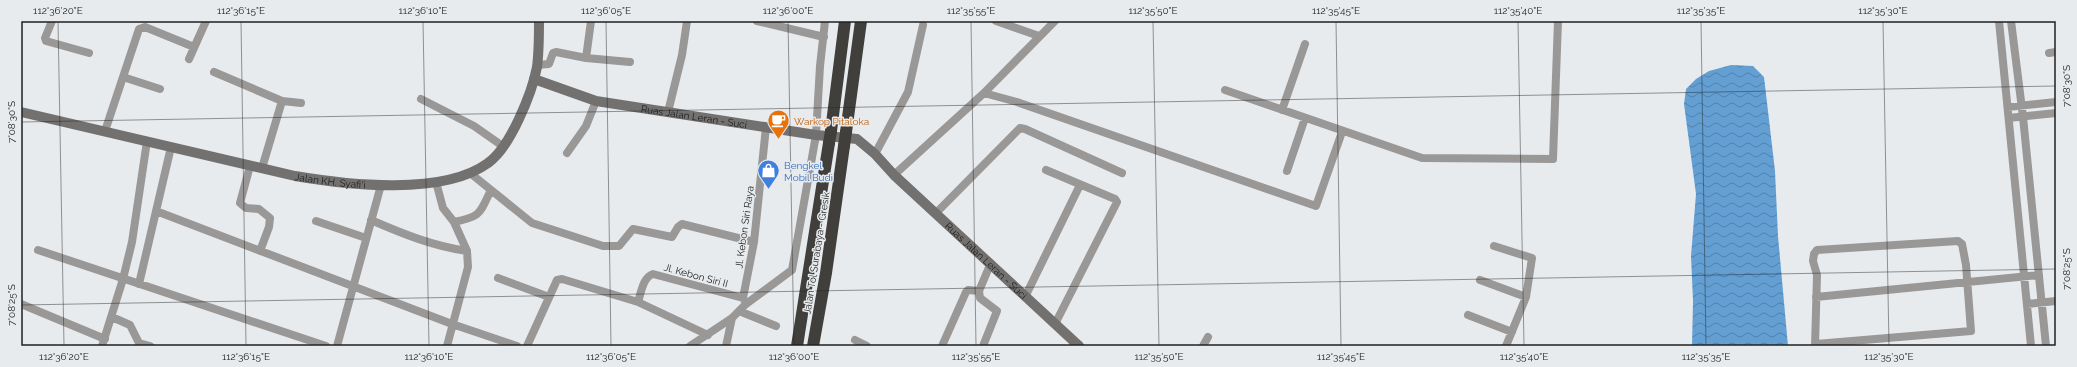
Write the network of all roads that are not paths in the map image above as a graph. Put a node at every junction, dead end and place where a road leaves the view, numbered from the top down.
1 (52, 21) edge
2 (206, 21) edge
3 (539, 21) edge
4 (591, 21) edge
5 (687, 21) edge
6 (757, 21) edge
7 (825, 21) edge
8 (845, 21) edge
9 (861, 21) edge
10 (996, 21) edge
11 (1055, 21) edge
12 (1558, 21) edge
13 (1998, 21) edge
14 (2011, 21) edge
15 (923, 25) dead end
16 (1039, 36) junction
17 (824, 37) junction
18 (1306, 44) dead end
19 (194, 47) junction
20 (89, 53) dead end
21 (586, 58) junction
22 (189, 59) dead end
23 (630, 62) dead end
24 (537, 65) junction
25 (214, 72) dead end
26 (123, 77) junction
27 (534, 79) junction
28 (160, 89) dead end
29 (1225, 90) dead end
30 (984, 93) junction
31 (421, 99) dead end
32 (282, 101) junction
33 (596, 101) junction
34 (2056, 102) edge
35 (301, 103) dead end
36 (2021, 106) junction
37 (2008, 107) junction
38 (1282, 110) junction
39 (21, 112) edge
40 (668, 112) junction
41 (2056, 113) edge
42 (2023, 117) junction
43 (1305, 118) junction
44 (2009, 118) junction
45 (766, 127) junction
46 (105, 131) junction
47 (1342, 132) junction
48 (816, 135) junction
49 (146, 141) junction
50 (171, 147) junction
51 (504, 147) junction
52 (567, 153) dead end
53 (875, 154) junction
54 (250, 166) junction
55 (262, 168) junction
56 (1046, 170) dead end
57 (1287, 171) dead end
58 (470, 173) junction
59 (1122, 173) dead end
60 (894, 175) junction
61 (436, 182) junction
62 (381, 185) junction
63 (1080, 186) junction
64 (491, 190) junction
65 (156, 211) junction
66 (936, 213) junction
67 (371, 220) junction
68 (316, 221) dead end
69 (454, 222) junction
70 (366, 238) junction
71 (754, 242) junction
72 (1494, 246) dead end
73 (38, 250) dead end
74 (260, 251) junction
75 (467, 251) junction
76 (990, 264) junction
77 (2039, 275) junction
78 (498, 278) dead end
79 (2024, 278) junction
80 (123, 279) junction
81 (1480, 280) dead end
82 (1968, 283) junction
83 (139, 284) junction
84 (353, 286) junction
85 (979, 291) junction
86 (1025, 296) junction
87 (550, 297) junction
88 (1526, 297) junction
89 (1816, 298) junction
90 (744, 301) junction
91 (2056, 301) edge
92 (638, 302) junction
93 (2042, 303) junction
94 (21, 304) edge
95 (2027, 304) junction
96 (739, 311) junction
97 (1468, 315) dead end
98 (112, 317) junction
99 (732, 318) junction
100 (452, 324) junction
101 (1056, 324) junction
102 (776, 326) dead end
103 (1512, 332) junction
104 (708, 335) junction
105 (1208, 337) dead end
106 (855, 340) dead end
107 (103, 342) edge
108 (1815, 345) edge
109 (150, 346) edge
110 (326, 346) edge
111 (337, 346) edge
112 (447, 346) edge
113 (517, 346) edge
114 (527, 346) edge
115 (690, 346) edge
116 (726, 346) edge
117 (797, 346) edge
118 (812, 346) edge
119 (867, 346) edge
120 (942, 346) edge
121 (983, 346) edge
122 (1079, 346) edge
123 (1203, 346) edge
124 (1506, 346) edge
125 (2031, 346) edge
126 (2046, 346) edge

1 - 20 street
2 - 19 street
3 - 24 main road, Jalan KH. Syafi'i
4 - 21 street
5 - 40 street
6 - 17 street
7 - 17 street
8 - 117 highway, Jalan Tol Surabaya - Gresik, bridge
9 - 118 highway, Jalan Tol Surabaya - Gresik, bridge
10 - 16 street
11 - 16 street
12 - 47 street
13 - 37 street
14 - 36 street
15 - 53 street
16 - 30 street
17 - 48 street
18 - 38 street
19 - 22 street
19 - 26 street
21 - 23 street
21 - 24 street
24 - 27 main road, Jalan KH. Syafi'i
25 - 32 street
26 - 28 street
26 - 46 street
27 - 33 main road, Ruas Jalan Leran - Suci
27 - 51 main road, Jalan KH. Syafi'i
29 - 38 street
30 - 47 street
30 - 60 street
31 - 51 street
32 - 35 street
32 - 55 street
33 - 40 main road, Ruas Jalan Leran - Suci
33 - 52 street
34 - 36 street
36 - 37 street
36 - 42 street
37 - 44 street
38 - 43 street
39 - 46 main road, Jalan KH. Syafi'i
40 - 45 main road, Ruas Jalan Leran - Suci
41 - 42 street
42 - 44 street
42 - 77 street
43 - 47 street
43 - 57 street
44 - 79 street
45 - 48 main road, Ruas Jalan Leran - Suci
45 - 71 street, Jl. Kebon Siri Raya
46 - 49 main road, Jalan KH. Syafi'i
48 - 53 main road, Ruas Jalan Leran - Suci
48 - 90 street
49 - 50 main road, Jalan KH. Syafi'i
49 - 80 street
50 - 54 main road, Jalan KH. Syafi'i
50 - 65 street
51 - 58 main road, Jalan KH. Syafi'i
53 - 60 main road, Ruas Jalan Leran - Suci
54 - 55 main road, Jalan KH. Syafi'i
54 - 74 street
55 - 62 main road, Jalan KH. Syafi'i
56 - 63 street
58 - 61 main road, Jalan KH. Syafi'i
58 - 64 street
59 - 66 street
60 - 66 main road, Ruas Jalan Leran - Suci
61 - 62 main road, Jalan KH. Syafi'i
61 - 69 street
62 - 67 street
63 - 86 street
63 - 101 street
64 - 69 street
64 - 71 street
65 - 74 street
65 - 83 street
66 - 76 main road, Ruas Jalan Leran - Suci
67 - 70 street
67 - 75 street
68 - 70 street
69 - 75 street
70 - 84 street
71 - 90 street, Jl. Kebon Siri Raya
72 - 88 street
73 - 80 street
74 - 84 street
75 - 100 street
76 - 85 street
76 - 86 main road, Ruas Jalan Leran - Suci
77 - 79 street
77 - 93 street
78 - 87 street
79 - 82 street
79 - 95 street
80 - 83 street
80 - 98 street
81 - 88 street
82 - 89 street
82 - 89 street
82 - 108 street
83 - 110 street
84 - 100 street
84 - 111 street
85 - 120 street
85 - 121 street
86 - 101 main road, Ruas Jalan Leran - Suci
87 - 92 street
87 - 114 street
88 - 103 street
89 - 108 street
90 - 92 street, Jl. Kebon Siri II
90 - 96 street
91 - 93 street
92 - 104 street
93 - 95 street
93 - 126 street
94 - 107 street
95 - 125 street
96 - 99 street
96 - 102 street
97 - 103 street
98 - 107 street
98 - 109 street
99 - 104 street
99 - 116 street
100 - 112 street
100 - 113 street
101 - 122 main road, Ruas Jalan Leran - Suci
103 - 124 street
104 - 115 street
105 - 123 street
106 - 119 street

